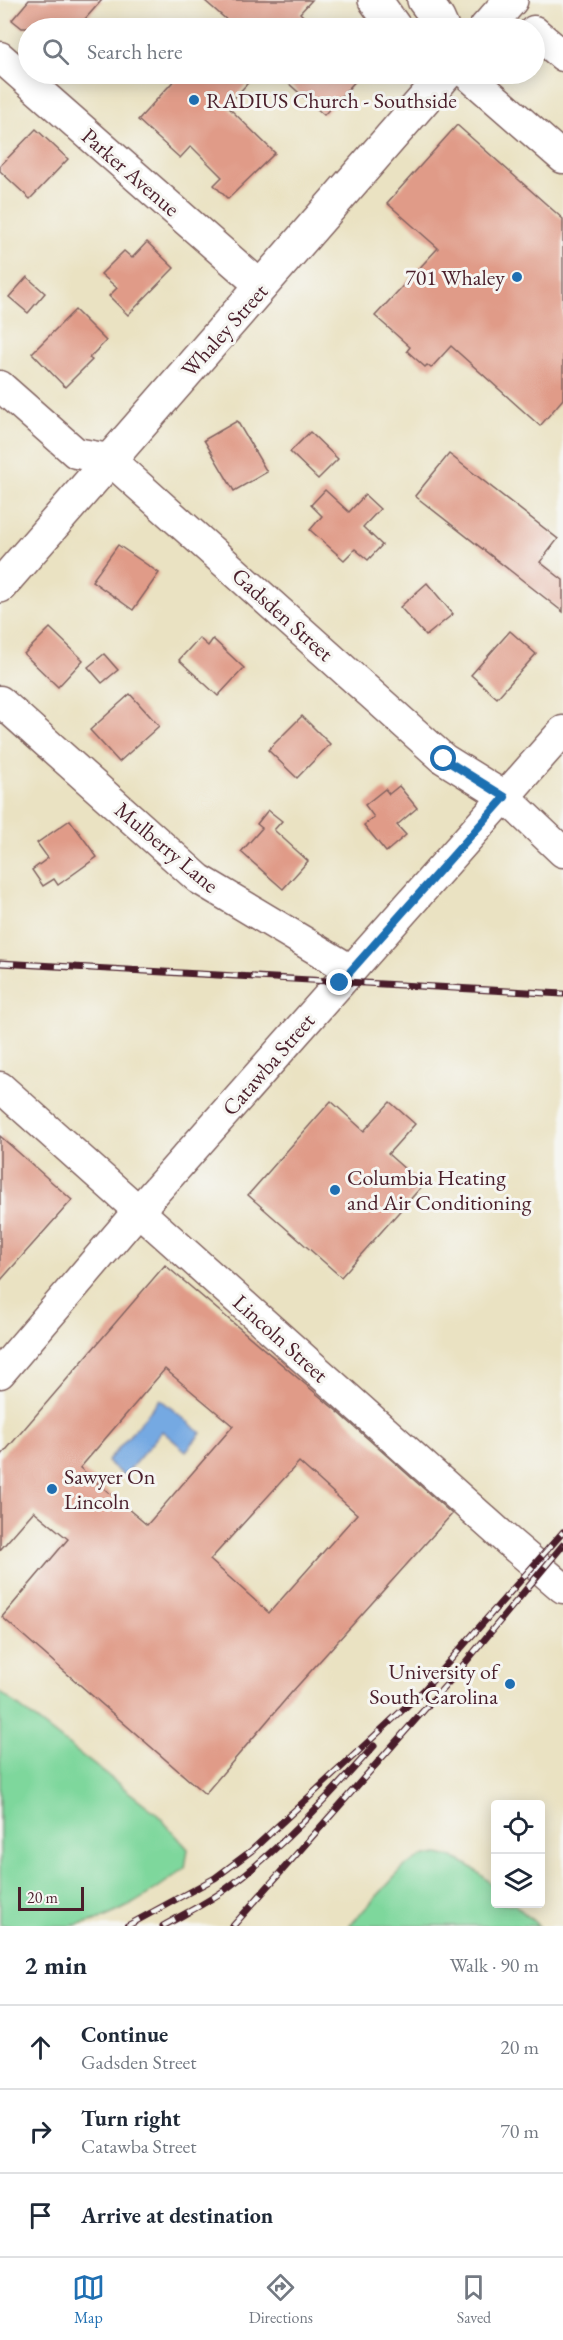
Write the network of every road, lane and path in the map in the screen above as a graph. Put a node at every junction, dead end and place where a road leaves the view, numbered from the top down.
1 (375, 0) edge
2 (424, 0) edge
3 (388, 18) edge
4 (437, 18) edge
5 (0, 57) edge
6 (18, 73) edge
7 (31, 84) edge
8 (437, 84) edge
9 (480, 84) edge
10 (557, 142) edge
11 (262, 287) junction
12 (0, 386) edge
13 (109, 459) junction
14 (0, 586) edge
15 (0, 701) edge
16 (563, 731) edge
17 (505, 797) junction
18 (563, 852) edge
19 (351, 970) junction
20 (0, 1087) edge
21 (139, 1210) junction
22 (0, 1373) edge
23 (563, 1588) edge

1 - 3 main road
2 - 4 main road
5 - 6 street, Parker Avenue
7 - 11 street, Parker Avenue
8 - 11 main road, Whaley Street
9 - 10 street
11 - 13 main road, Whaley Street
12 - 13 street
13 - 14 main road, Whaley Street
13 - 17 street, Gadsden Street
15 - 19 street, Mulberry Lane
16 - 17 street, Catawba Street
17 - 18 street, Gadsden Street
17 - 19 street, Catawba Street
19 - 21 street, Catawba Street
20 - 21 street, Lincoln Street
21 - 22 street, Catawba Street
21 - 23 street, Lincoln Street

